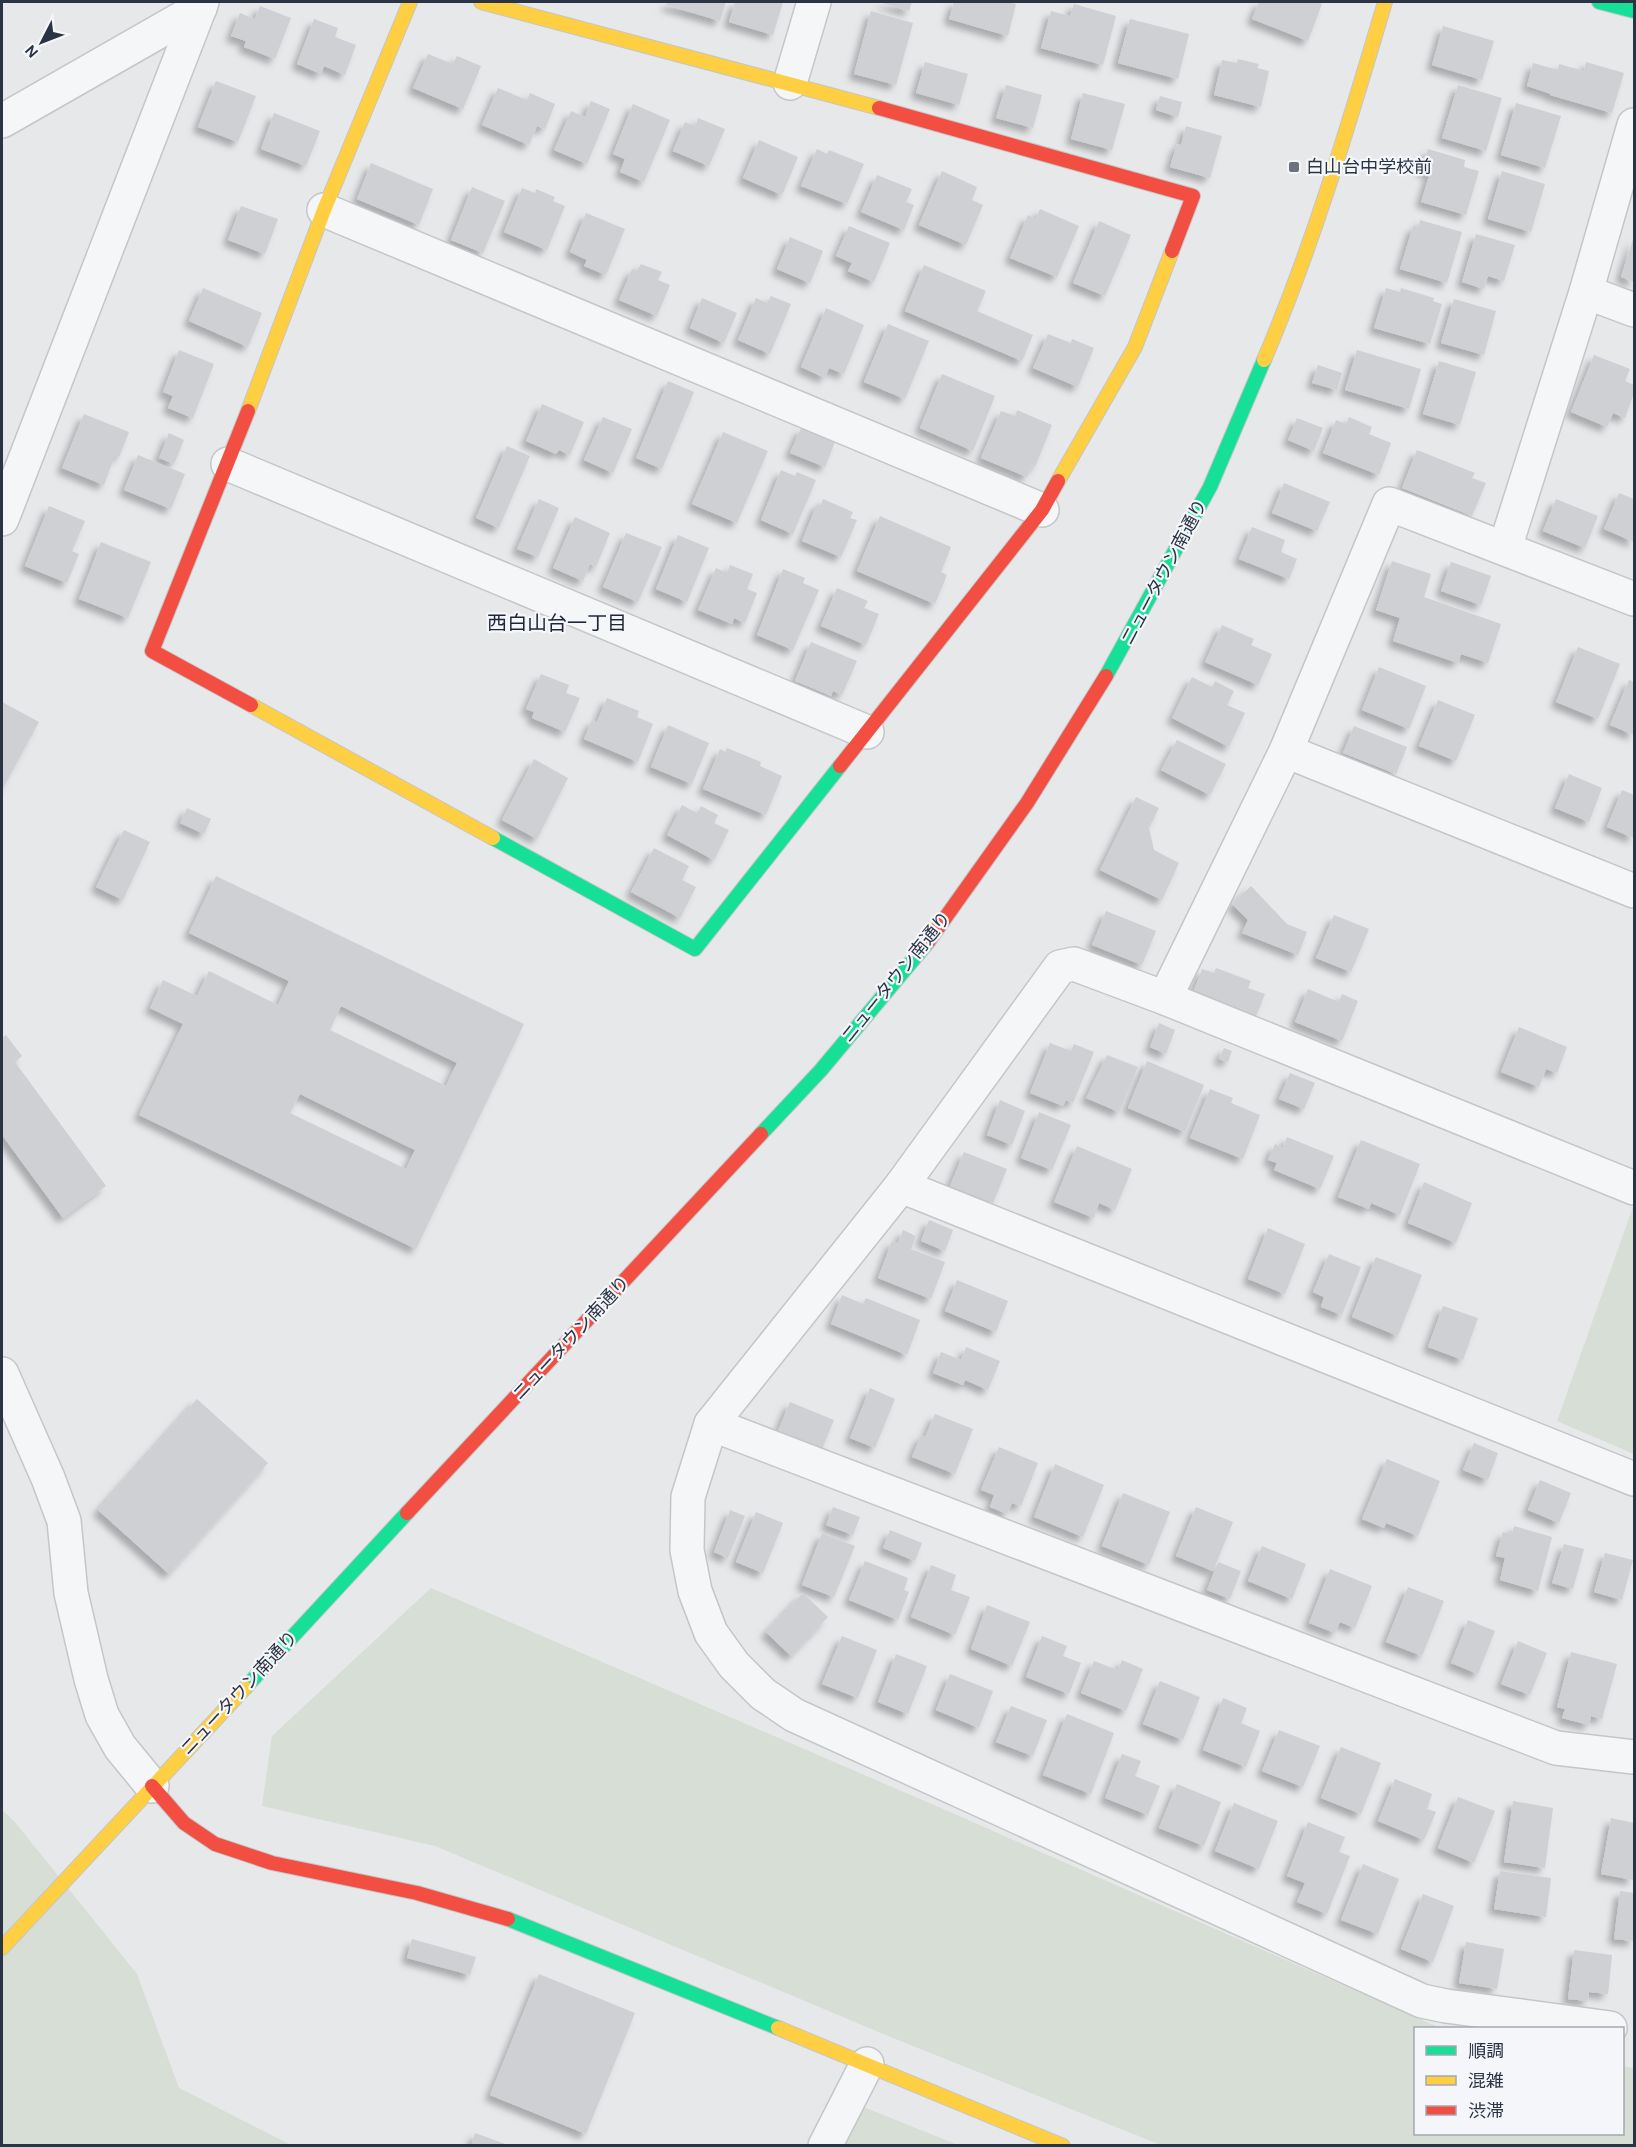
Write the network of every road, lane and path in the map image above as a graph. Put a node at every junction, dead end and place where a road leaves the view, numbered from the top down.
1 (410, 2) edge
2 (481, 2) edge
3 (814, 2) edge
4 (1385, 2) edge
5 (1599, 2) edge
6 (201, 5) edge
7 (1635, 11) edge
8 (790, 83) junction
9 (2, 121) edge
10 (1635, 125) edge
11 (324, 210) junction
12 (1586, 292) junction
13 (1635, 310) edge
14 (228, 464) junction
15 (1042, 510) junction
16 (2, 519) edge
17 (1506, 548) junction
18 (1635, 599) edge
19 (867, 732) junction
20 (1286, 751) junction
21 (1635, 891) edge
22 (1165, 998) junction
23 (901, 1186) junction
24 (1635, 1188) edge
25 (2, 1374) edge
26 (711, 1425) junction
27 (1635, 1479) edge
28 (1635, 1757) edge
29 (152, 1786) junction
30 (2, 1948) edge
31 (1603, 2027) edge
32 (867, 2064) junction
33 (825, 2145) edge
34 (1063, 2145) edge

1 - 11 street
2 - 8 street
3 - 8 street
4 - 29 street, ニュータウン南通り
5 - 7 street
6 - 9 street
6 - 16 street
8 - 15 street
10 - 12 street
11 - 14 street
11 - 15 street
12 - 13 street
12 - 17 street
14 - 19 street
14 - 19 street
15 - 19 street
17 - 18 street
17 - 20 street
20 - 21 street
20 - 22 street
22 - 23 street
22 - 24 street
23 - 26 street
23 - 27 street
25 - 29 street
26 - 28 street
26 - 31 street
29 - 30 street, ニュータウン南通り
29 - 32 street
32 - 33 street
32 - 34 street

